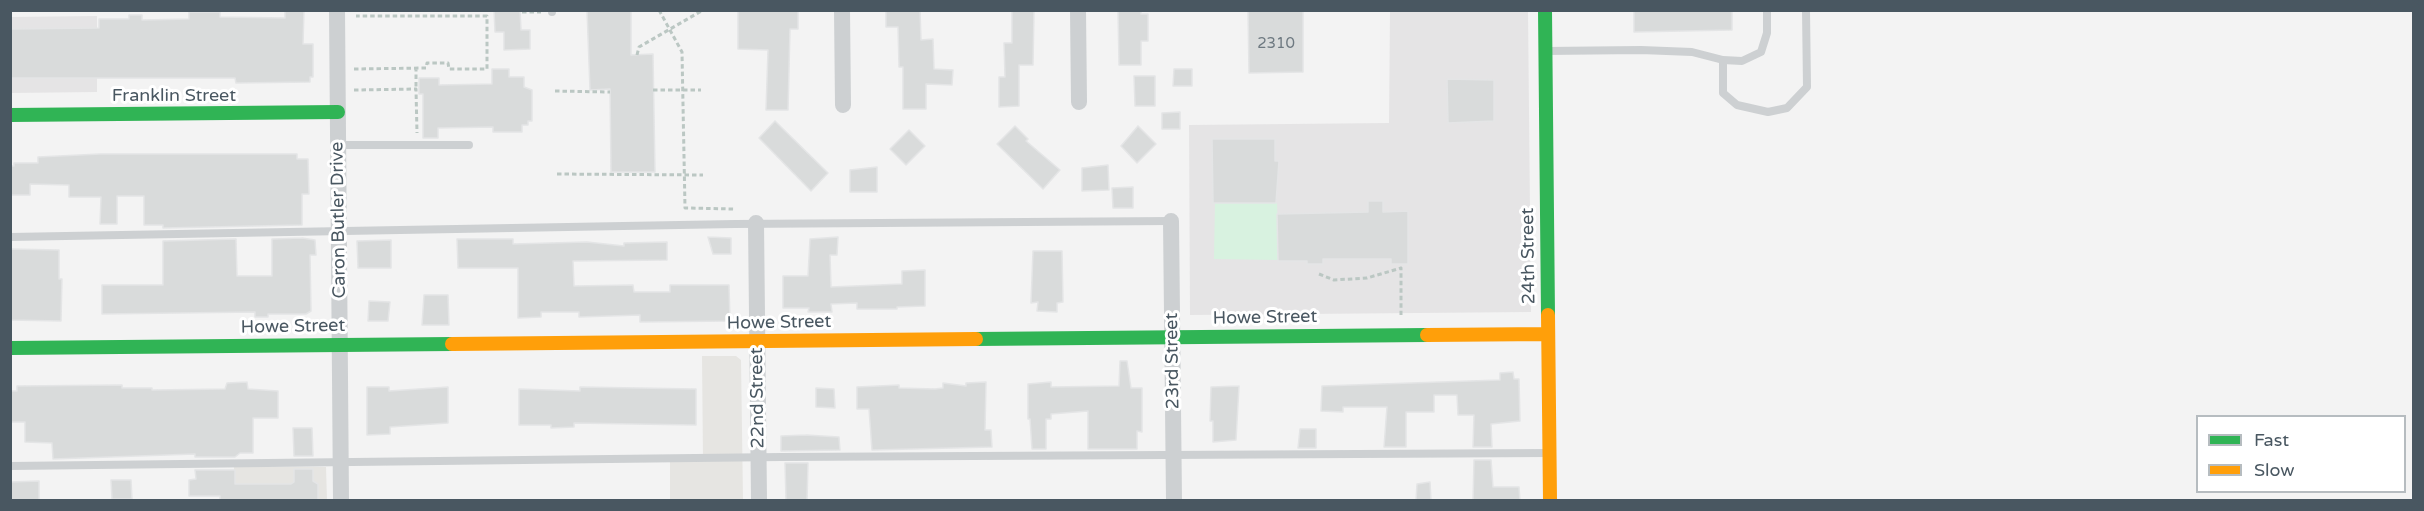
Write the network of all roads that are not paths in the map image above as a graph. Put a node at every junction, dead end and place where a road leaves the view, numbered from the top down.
1 (337, 10) edge
2 (842, 10) edge
3 (1078, 10) edge
4 (1545, 10) edge
5 (1767, 10) edge
6 (1806, 10) edge
7 (1545, 51) junction
8 (1723, 60) junction
9 (1079, 102) dead end
10 (843, 105) dead end
11 (338, 112) junction
12 (10, 115) edge
13 (338, 145) junction
14 (469, 146) dead end
15 (1171, 221) joint
16 (756, 223) junction
17 (339, 232) junction
18 (10, 237) edge
19 (1548, 334) junction
20 (1173, 337) junction
21 (757, 341) junction
22 (340, 345) junction
23 (10, 348) edge
24 (1549, 453) junction
25 (1174, 454) junction
26 (759, 457) junction
27 (340, 462) junction
28 (10, 466) edge
29 (341, 501) edge
30 (759, 501) edge
31 (1174, 501) edge
32 (1550, 501) edge

1 - 11 street, Caron Butler Drive
2 - 10 street
3 - 9 street
4 - 7 street, 24th Street
5 - 8 lane
6 - 8 lane
7 - 8 lane
7 - 19 street, 24th Street
11 - 12 street, Franklin Street
11 - 13 street, Caron Butler Drive
13 - 14 lane
13 - 17 street, Caron Butler Drive
15 - 16 lane
15 - 20 street, 23rd Street
16 - 17 lane
16 - 21 street, 22nd Street
17 - 18 lane
17 - 22 street, Caron Butler Drive
19 - 20 street, Howe Street
19 - 24 street, 24th Street
20 - 21 street, Howe Street
20 - 25 street, 23rd Street
21 - 22 street, Howe Street
21 - 26 street, 22nd Street
22 - 23 street, Howe Street
22 - 27 street, Caron Butler Drive
24 - 25 lane
24 - 32 street, 24th Street
25 - 26 lane
25 - 31 street, 23rd Street
26 - 27 lane
26 - 30 street, 22nd Street
27 - 28 lane
27 - 29 street, Caron Butler Drive

